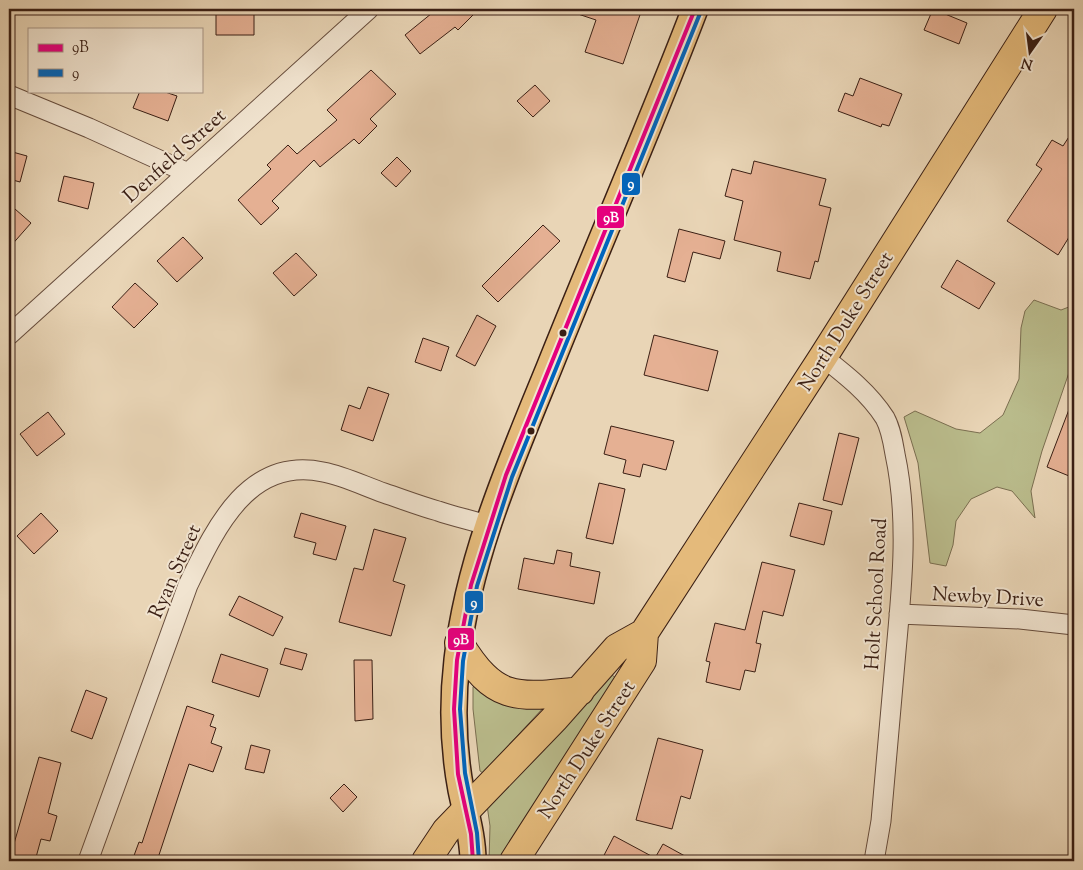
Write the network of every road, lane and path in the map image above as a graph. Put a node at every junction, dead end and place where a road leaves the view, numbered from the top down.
1 (369, 9) edge
2 (695, 9) edge
3 (1043, 9) edge
4 (9, 95) edge
5 (188, 173) junction
6 (9, 334) edge
7 (823, 357) junction
8 (489, 526) junction
9 (899, 614) junction
10 (1074, 625) edge
11 (644, 632) junction
12 (459, 643) junction
13 (580, 691) junction
14 (466, 810) junction
15 (88, 861) edge
16 (426, 861) edge
17 (473, 861) edge
18 (514, 861) edge
19 (874, 861) edge

1 - 5 street, Denfield Street
2 - 8 main road
3 - 7 highway, North Duke Street
4 - 5 street
5 - 6 street, Denfield Street
7 - 9 street, Holt School Road
7 - 11 highway, North Duke Street
8 - 12 main road
8 - 15 street, Ryan Street
9 - 10 street, Newby Drive
9 - 19 street, Holt School Road
11 - 13 highway, North Duke Street
11 - 18 highway, North Duke Street
12 - 13 highway
12 - 14 main road
13 - 14 highway, North Duke Street
14 - 16 highway, North Duke Street
14 - 17 main road

